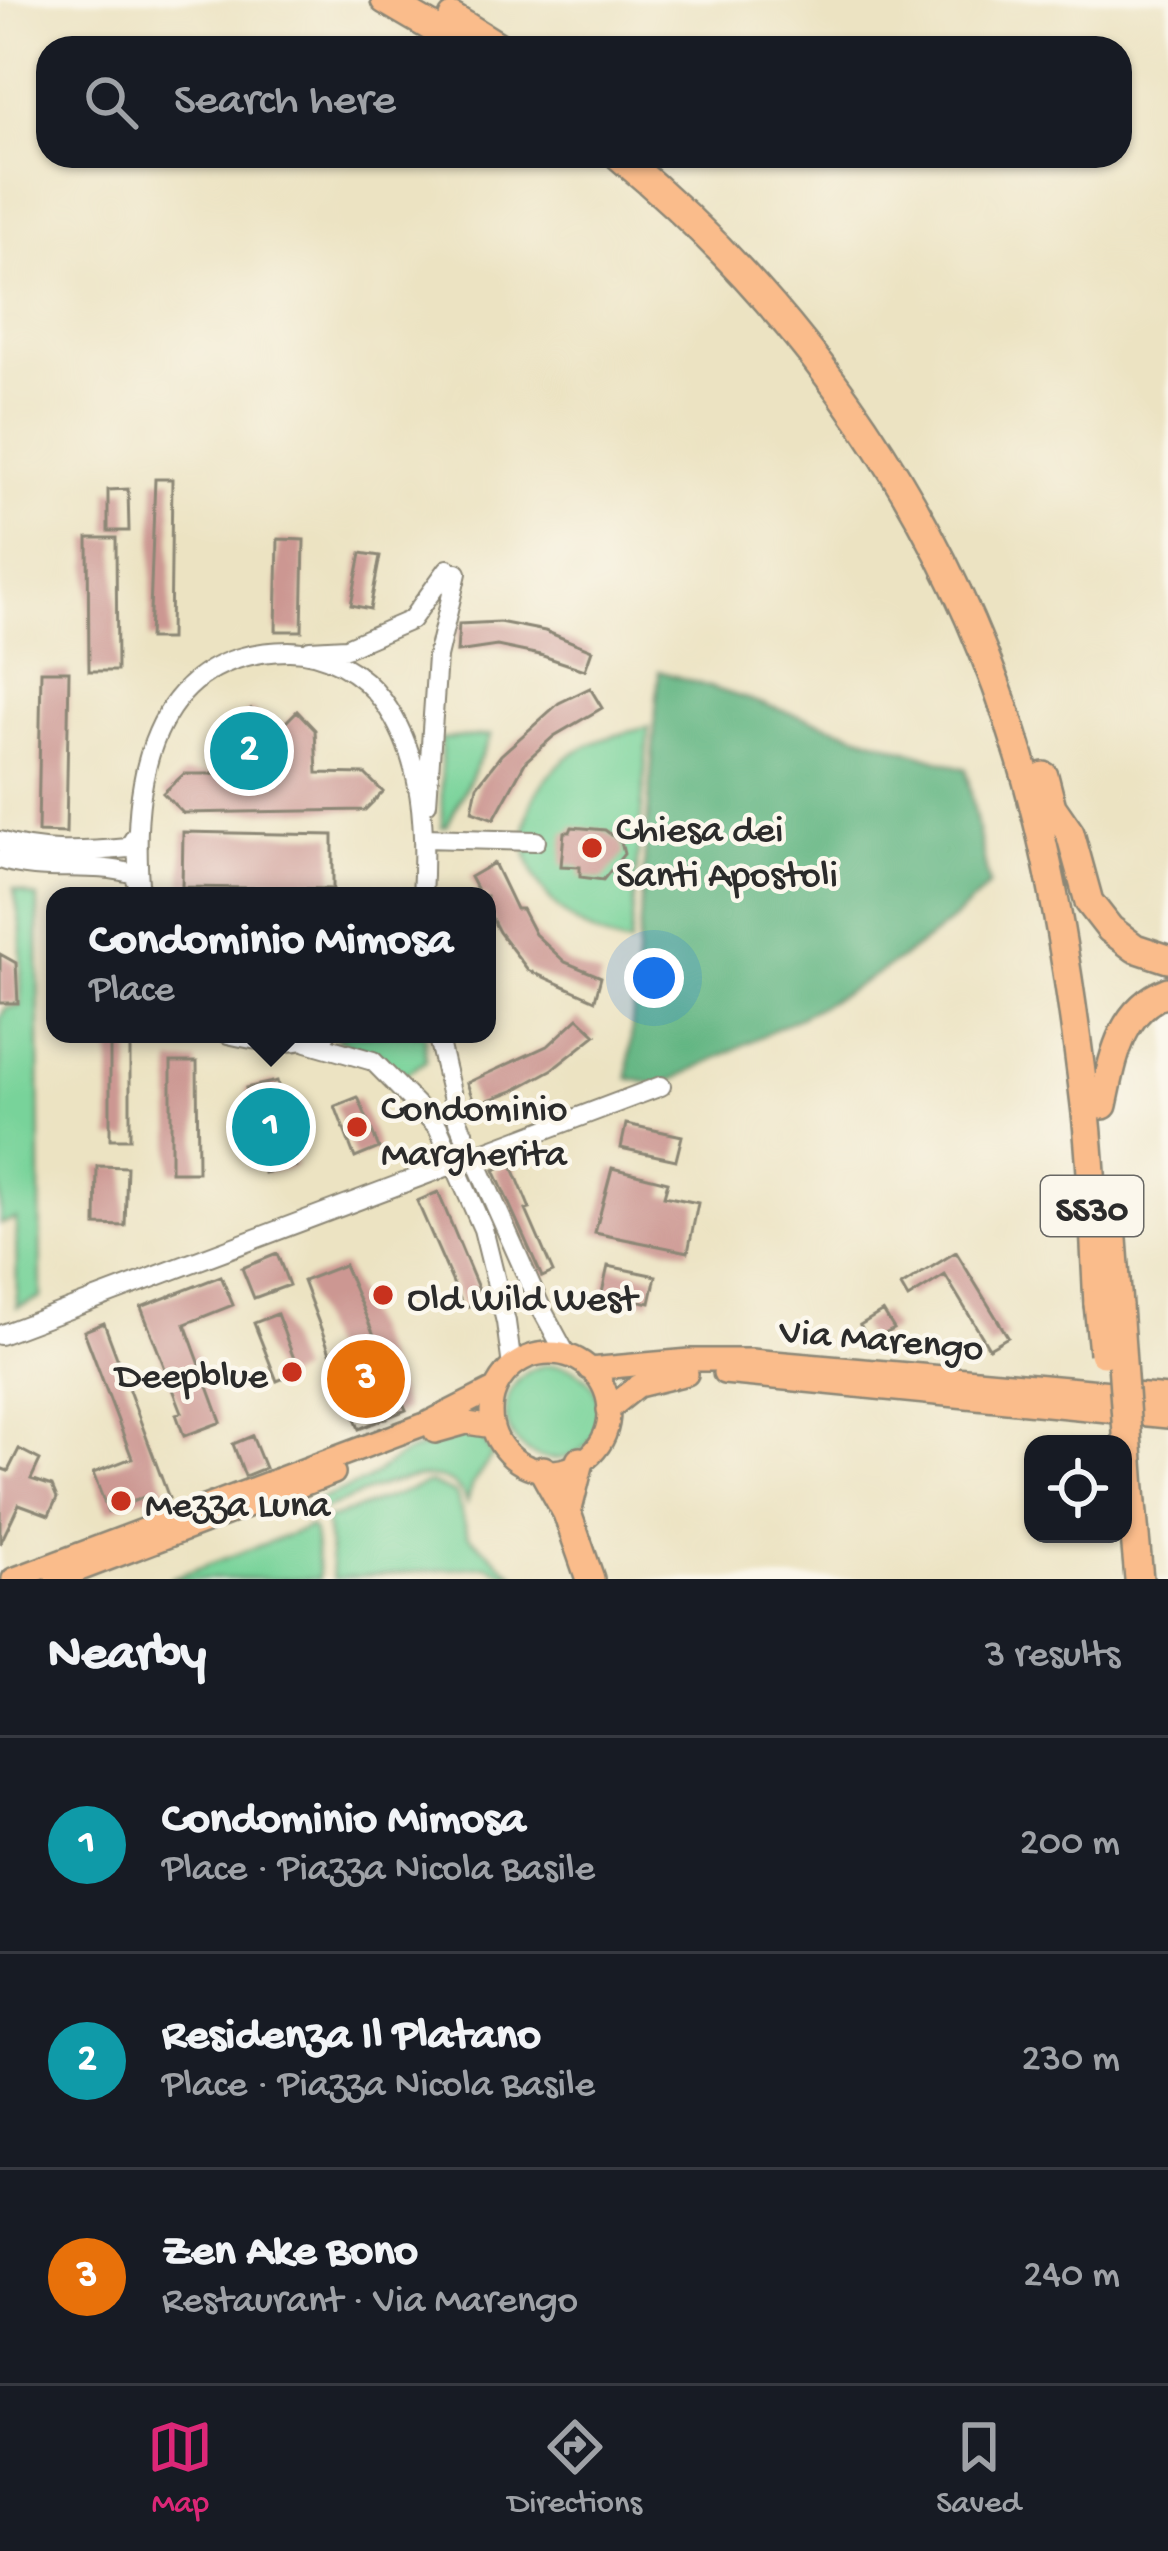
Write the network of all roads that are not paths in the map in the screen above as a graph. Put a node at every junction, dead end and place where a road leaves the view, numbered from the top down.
1 (386, 0) edge
2 (422, 0) edge
3 (447, 36) edge
4 (481, 36) edge
5 (633, 168) edge
6 (659, 168) edge
7 (298, 651) junction
8 (1044, 811) junction
9 (137, 834) junction
10 (425, 838) junction
11 (0, 841) edge
12 (536, 841) dead end
13 (0, 859) edge
14 (138, 887) edge
15 (139, 887) edge
16 (422, 887) edge
17 (1079, 923) junction
18 (1168, 959) edge
19 (1168, 991) edge
20 (310, 1043) edge
21 (439, 1043) edge
22 (661, 1086) dead end
23 (1103, 1106) junction
24 (476, 1158) junction
25 (455, 1165) junction
26 (1108, 1305) junction
27 (0, 1335) edge
28 (567, 1356) junction
29 (512, 1367) junction
30 (590, 1369) junction
31 (496, 1388) junction
32 (1168, 1397) edge
33 (608, 1410) junction
34 (1168, 1418) edge
35 (493, 1426) junction
36 (1111, 1435) edge
37 (580, 1461) junction
38 (543, 1470) junction
39 (568, 1513) junction
40 (1119, 1543) edge
41 (13, 1579) edge
42 (56, 1579) edge
43 (590, 1579) edge
44 (1122, 1579) edge
45 (1139, 1579) edge

1 - 3 highway
2 - 4 highway
5 - 8 highway
6 - 8 highway
7 - 9 street
7 - 10 street
7 - 10 street
8 - 17 highway, SS30
9 - 11 street
9 - 15 street
10 - 12 street
10 - 16 street
13 - 14 street
17 - 18 highway
17 - 23 highway, SS30
17 - 26 highway, SS30
19 - 23 highway
20 - 25 street
21 - 24 street
22 - 24 street
23 - 26 highway, SS30
24 - 25 street
24 - 28 street
25 - 27 street
25 - 29 street
26 - 36 highway, SS30, bridge
26 - 45 highway, SS30, bridge
28 - 29 main road
28 - 30 main road
29 - 31 main road
30 - 32 main road, Via Marengo
30 - 33 main road
31 - 35 main road
31 - 41 main road
33 - 34 main road, Via Marengo
33 - 37 main road
35 - 38 main road
35 - 42 main road
37 - 38 main road
37 - 39 highway
38 - 39 highway
39 - 43 highway
40 - 44 highway

